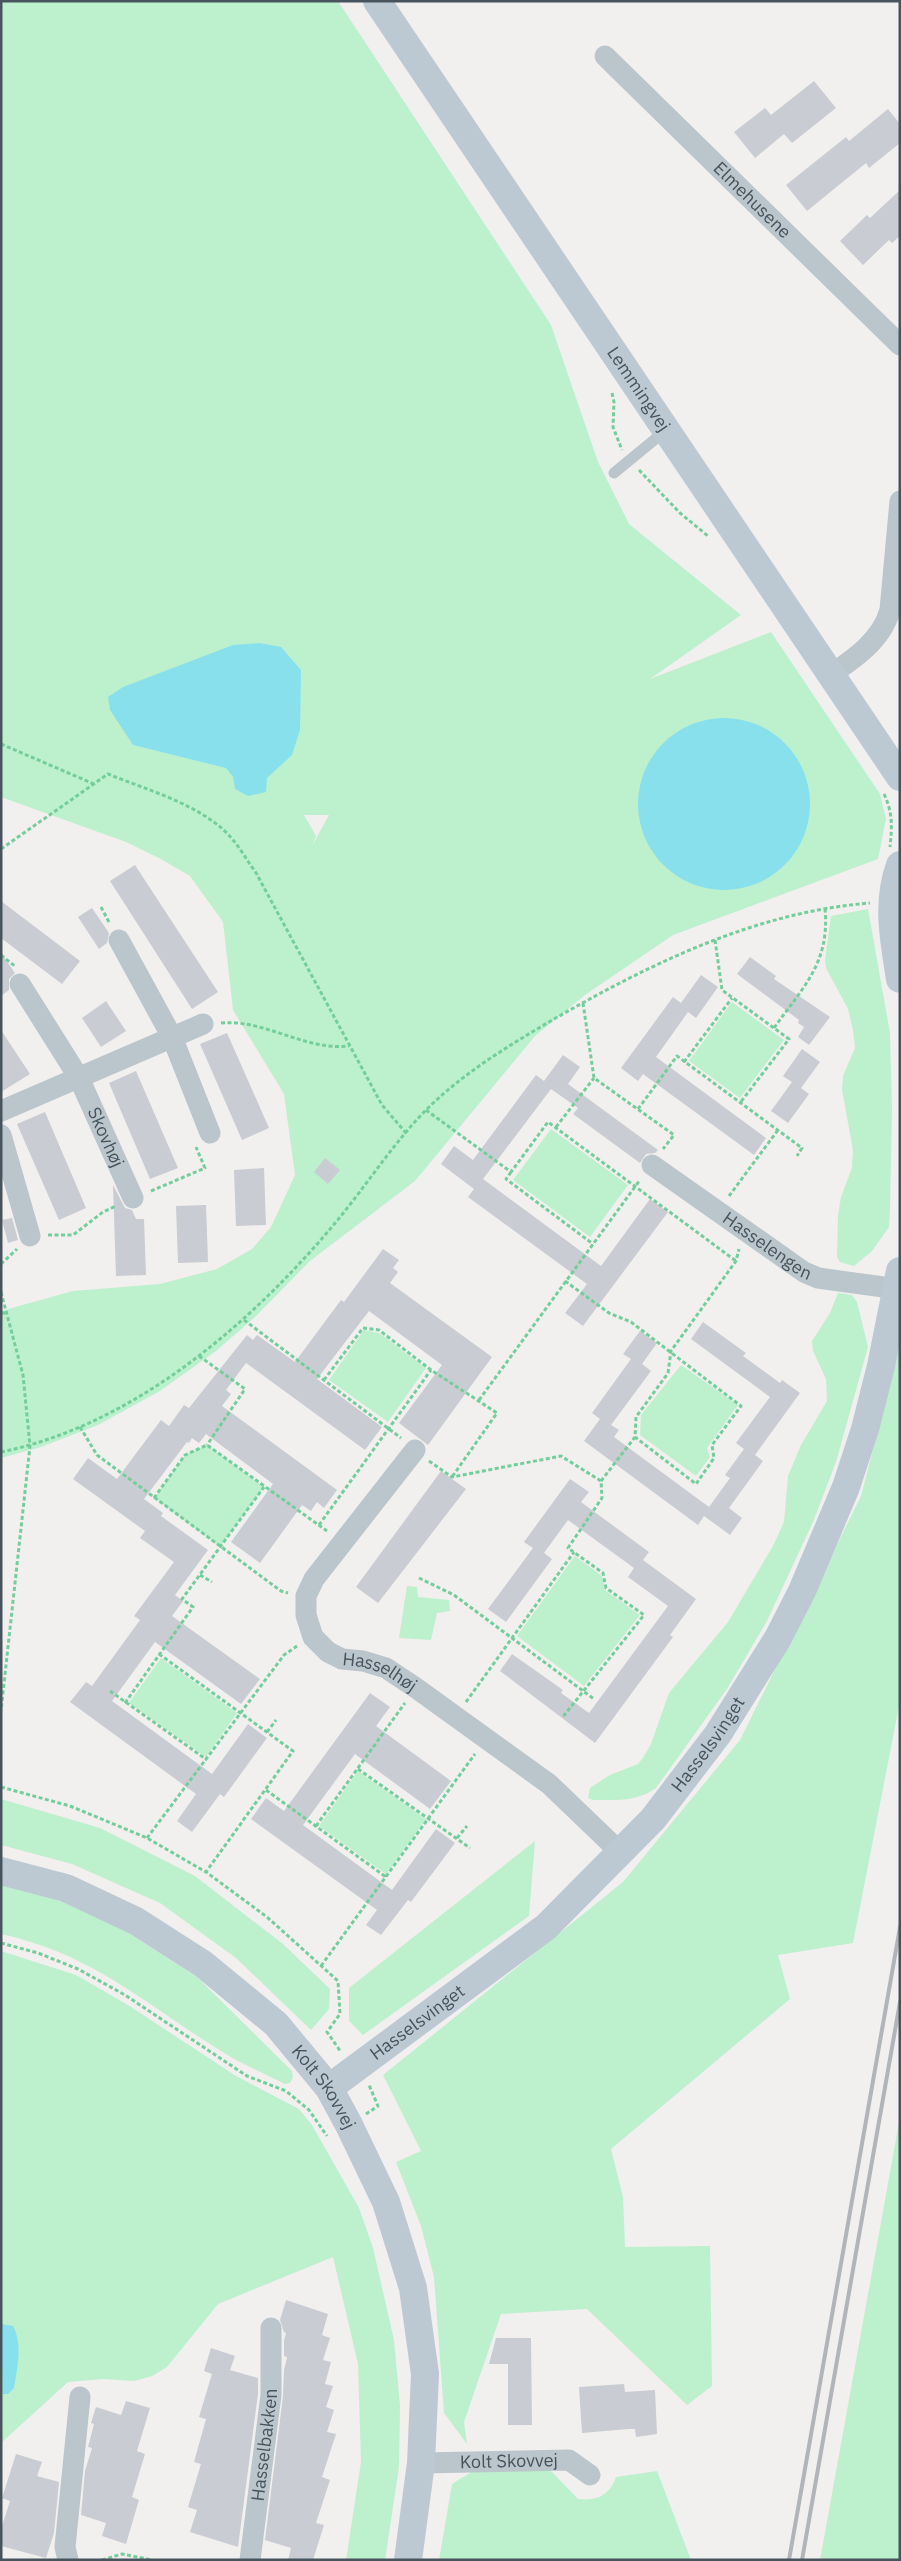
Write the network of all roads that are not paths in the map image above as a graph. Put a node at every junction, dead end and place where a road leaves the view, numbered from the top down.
1 (377, 1) edge
2 (605, 56) dead end
3 (900, 345) edge
4 (665, 431) junction
5 (614, 473) dead end
6 (900, 501) edge
7 (830, 675) junction
8 (891, 784) edge
9 (893, 861) edge
10 (119, 940) dead end
11 (900, 979) edge
12 (20, 984) dead end
13 (202, 1024) road end
14 (172, 1037) junction
15 (80, 1078) junction
16 (1, 1111) edge
17 (210, 1133) dead end
18 (1, 1135) edge
19 (652, 1165) road end
20 (133, 1198) dead end
21 (30, 1236) dead end
22 (899, 1280) edge
23 (416, 1450) road end
24 (621, 1853) junction
25 (1, 1871) edge
26 (329, 2088) junction
27 (271, 2328) dead end
28 (80, 2397) dead end
29 (421, 2463) junction
30 (590, 2475) dead end
31 (68, 2560) edge
32 (250, 2560) edge
33 (408, 2560) edge

1 - 4 street, Lemmingvej
2 - 3 street, Elmehusene
4 - 5 lane
4 - 7 street, Lemmingvej
6 - 7 street
7 - 8 street, Lemmingvej
9 - 11 street
10 - 14 street
12 - 15 street, Skovhøj
13 - 14 street
14 - 15 street
14 - 17 street
15 - 16 street
15 - 20 street, Skovhøj
18 - 21 street
19 - 22 street, Hasselengen
22 - 24 street, Hasselsvinget
23 - 24 street, Hasselhøj
24 - 26 street, Hasselsvinget
25 - 26 street, Kolt Skovvej
26 - 29 street, Kolt Skovvej
27 - 32 street, Hasselbakken
28 - 31 street
29 - 30 street, Kolt Skovvej
29 - 33 street, Kolt Skovvej

